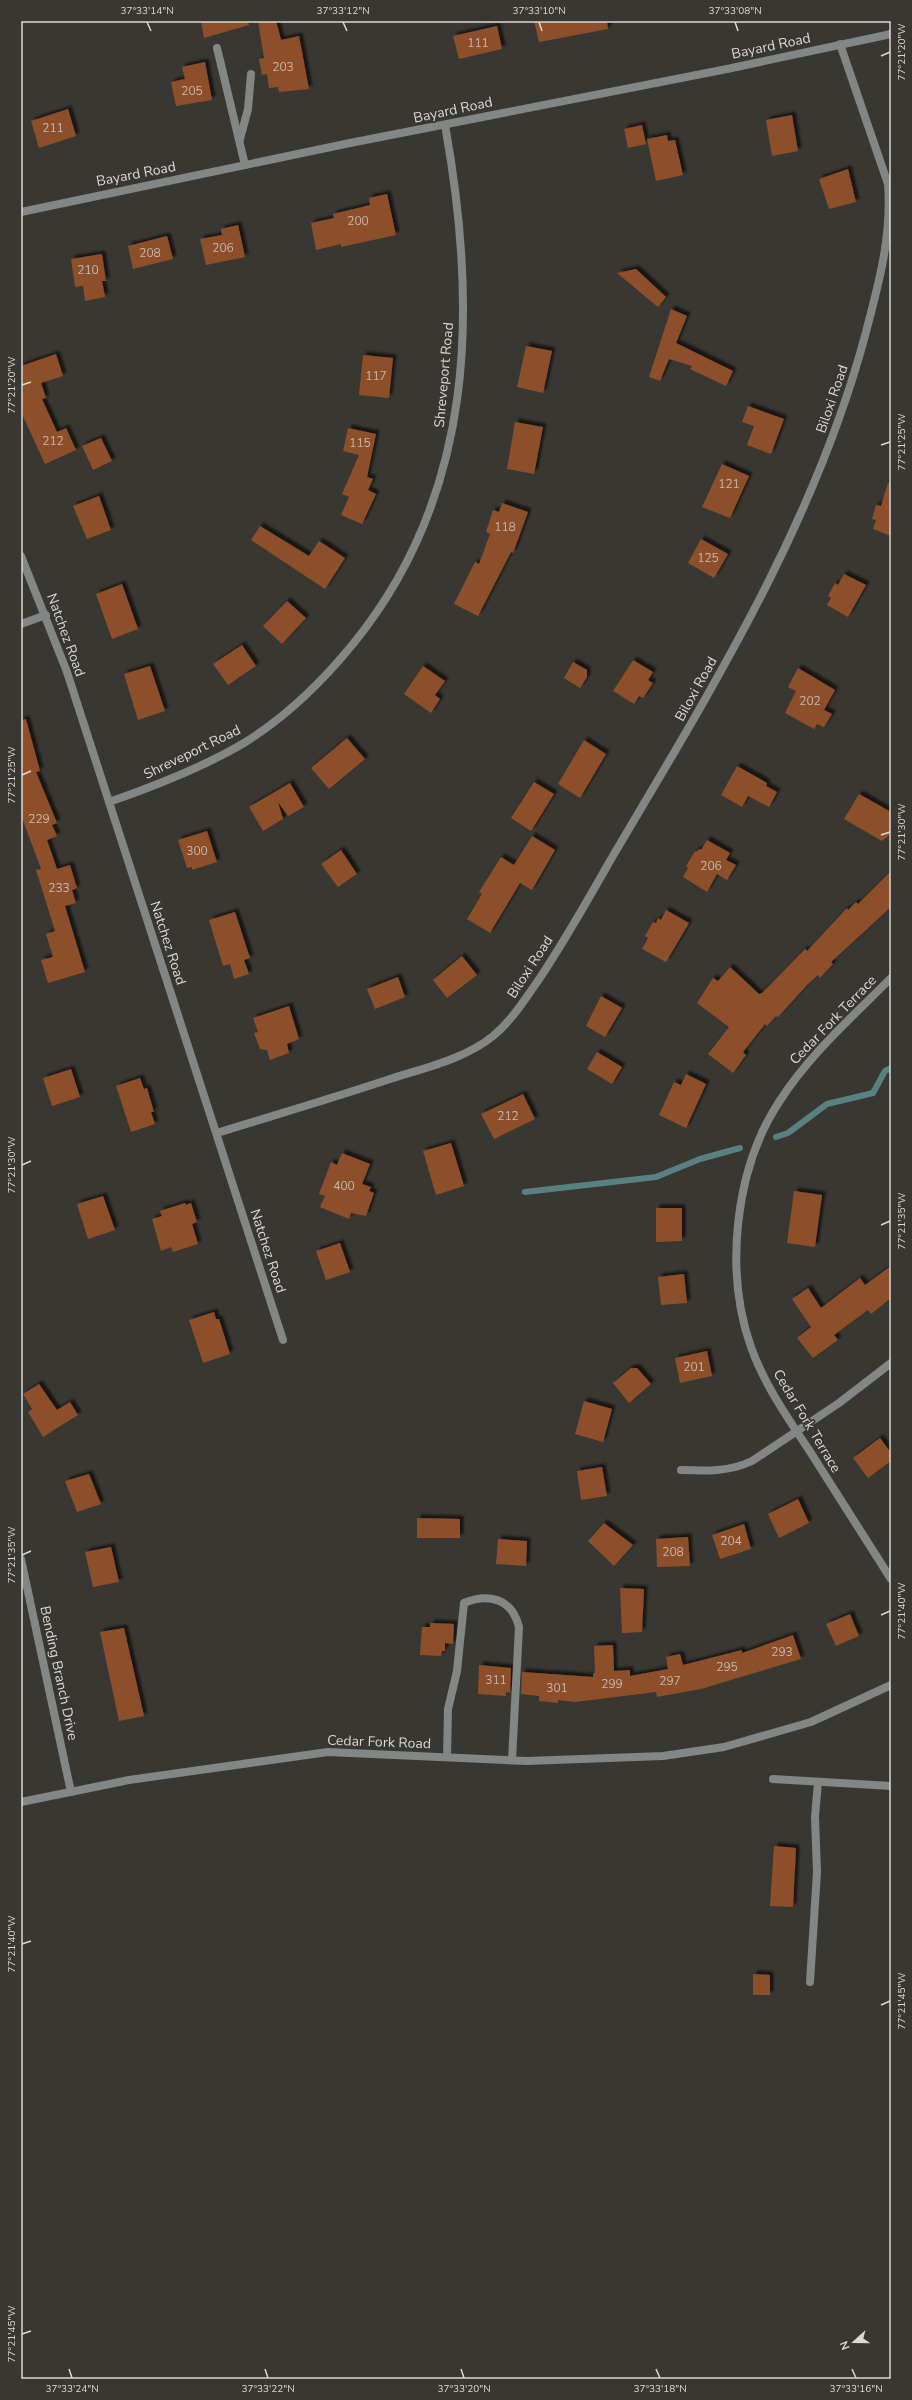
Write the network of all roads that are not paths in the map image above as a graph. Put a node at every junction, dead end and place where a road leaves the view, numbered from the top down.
1 (891, 34) edge
2 (840, 44) junction
3 (217, 48) dead end
4 (252, 74) dead end
5 (445, 125) junction
6 (240, 140) junction
7 (245, 165) junction
8 (21, 212) edge
9 (21, 556) edge
10 (46, 615) junction
11 (21, 624) edge
12 (109, 802) junction
13 (891, 978) edge
14 (217, 1133) junction
15 (283, 1340) dead end
16 (891, 1363) edge
17 (797, 1431) junction
18 (681, 1470) dead end
19 (21, 1559) edge
20 (891, 1579) edge
21 (891, 1685) edge
22 (447, 1757) junction
23 (512, 1760) junction
24 (773, 1779) dead end
25 (818, 1782) junction
26 (891, 1786) edge
27 (71, 1792) junction
28 (21, 1802) edge
29 (810, 1982) dead end

1 - 2 street, Bayard Road
2 - 5 street, Bayard Road
2 - 14 street, Biloxi Road
3 - 6 street
4 - 6 street
5 - 7 street, Bayard Road
5 - 12 street, Shreveport Road
6 - 7 street
7 - 8 street, Bayard Road
9 - 10 street, Natchez Road
10 - 11 street
10 - 12 street, Natchez Road
12 - 14 street, Natchez Road
13 - 17 street, Cedar Fork Terrace
14 - 15 street, Natchez Road
16 - 17 street
17 - 18 street
17 - 20 street, Cedar Fork Terrace
19 - 27 street, Bending Branch Drive
21 - 23 street, Cedar Fork Road
22 - 23 street, Cedar Fork Road
22 - 23 street
22 - 27 street, Cedar Fork Road
24 - 25 street
25 - 26 street
25 - 29 street
27 - 28 street, Cedar Fork Road

